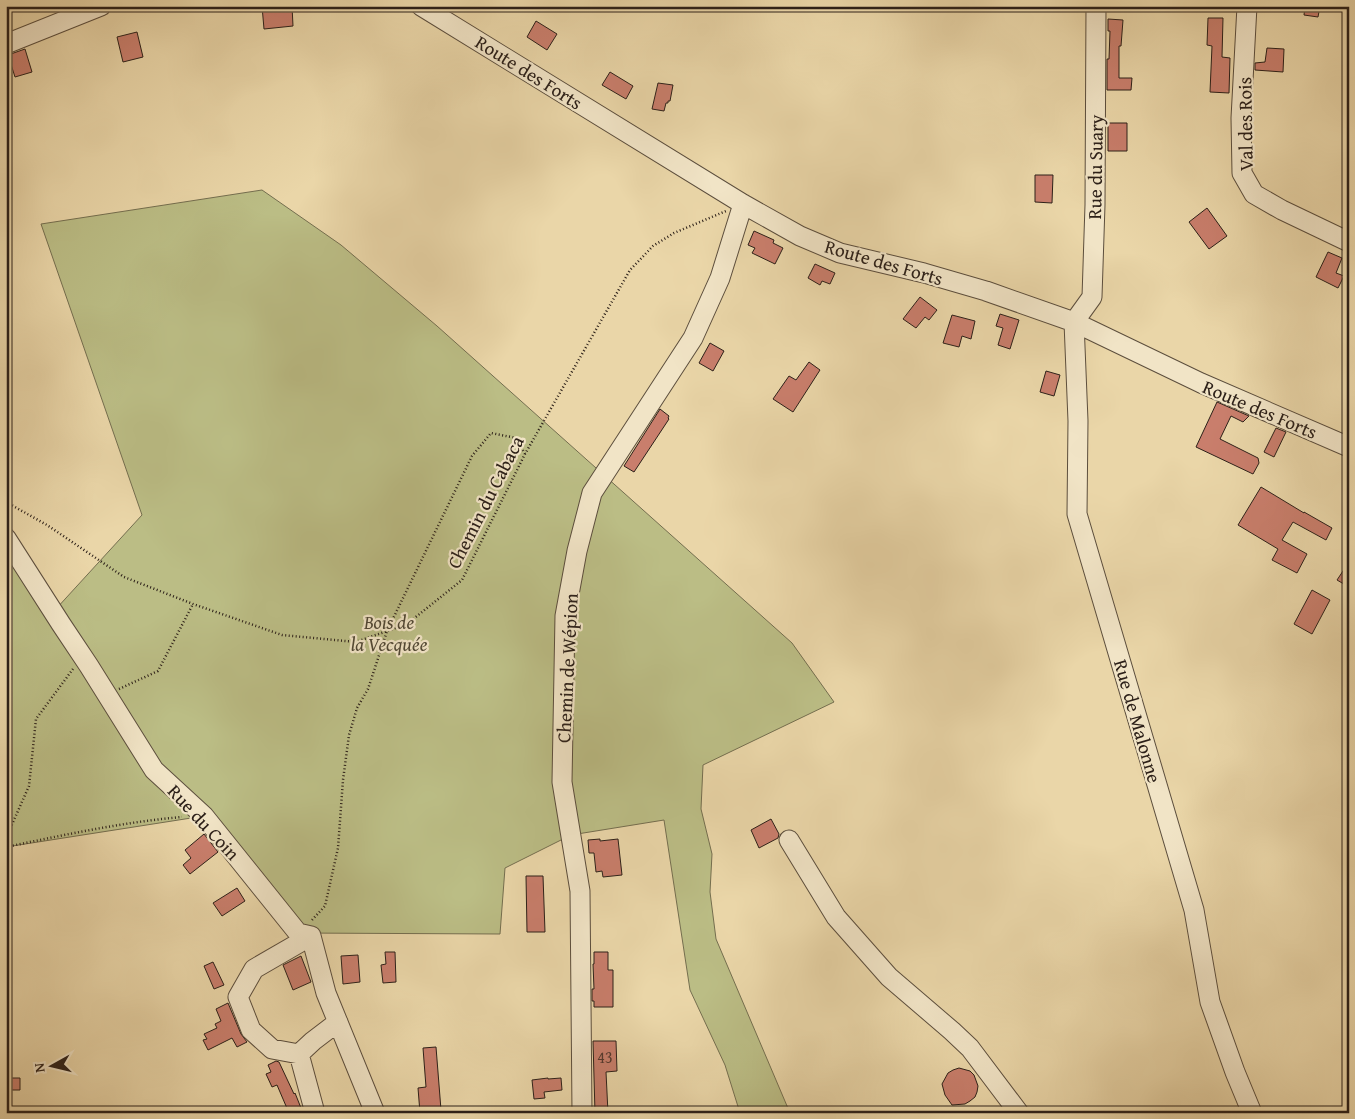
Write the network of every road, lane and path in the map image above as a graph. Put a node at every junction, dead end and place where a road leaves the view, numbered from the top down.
1 (101, 6) edge
2 (421, 6) edge
3 (1096, 6) edge
4 (1247, 6) edge
5 (6, 44) edge
6 (743, 204) junction
7 (1349, 242) edge
8 (1074, 322) junction
9 (1349, 447) edge
10 (525, 454) junction
11 (6, 502) edge
12 (6, 538) edge
13 (193, 604) junction
14 (387, 631) junction
15 (82, 656) junction
16 (106, 694) junction
17 (204, 816) junction
18 (6, 838) edge
19 (789, 840) dead end
20 (6, 847) edge
21 (304, 934) junction
22 (338, 1022) junction
23 (299, 1054) junction
24 (315, 1113) edge
25 (375, 1113) edge
26 (582, 1113) edge
27 (1019, 1113) edge
28 (1252, 1113) edge

1 - 5 street
2 - 6 street, Route des Forts
3 - 8 street, Rue du Suary
4 - 7 street, Val des Rois
6 - 8 street, Route des Forts
6 - 10 path, Chemin du Cabaca
6 - 26 street, Chemin de Wépion
8 - 9 street, Route des Forts
8 - 28 street, Rue de Malonne
10 - 14 path, Chemin du Cabaca
10 - 14 path
11 - 13 path, Chemin du Cabaca
12 - 15 street, Rue du Coin
13 - 14 path, Chemin du Cabaca
13 - 16 path
14 - 21 path
15 - 16 street, Rue du Coin
15 - 18 path
16 - 17 street, Rue du Coin
17 - 20 path
17 - 21 street, Rue du Coin
19 - 27 street
21 - 22 street, Rue du Coin
21 - 23 street
22 - 23 street
22 - 25 street, Rue du Coin
23 - 24 street

